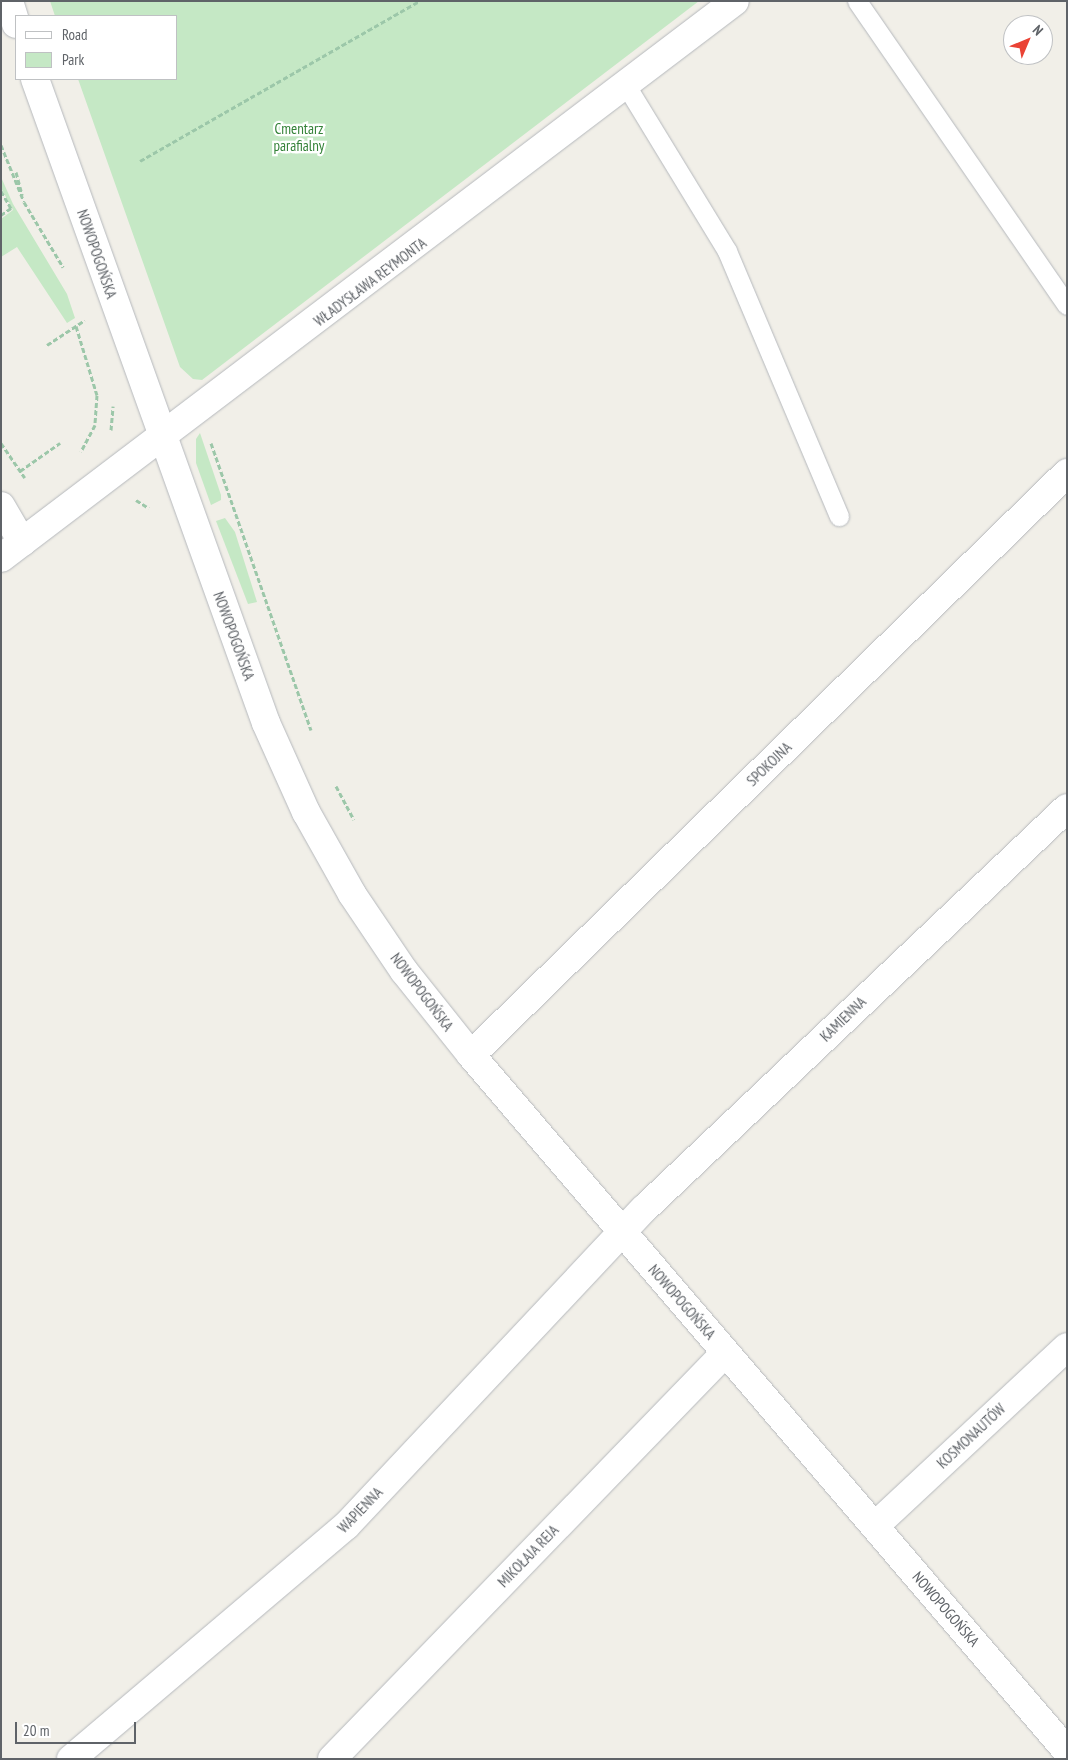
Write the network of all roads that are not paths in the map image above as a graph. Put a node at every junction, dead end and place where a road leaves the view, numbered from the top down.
1 (9, 1) edge
2 (735, 1) edge
3 (857, 1) edge
4 (15, 21) edge
5 (35, 80) edge
6 (627, 87) junction
7 (1067, 305) edge
8 (161, 437) junction
9 (1067, 473) edge
10 (1, 506) edge
11 (839, 516) dead end
12 (22, 542) junction
13 (1, 558) edge
14 (1067, 808) edge
15 (470, 1055) junction
16 (622, 1232) junction
17 (1067, 1347) edge
18 (726, 1353) junction
19 (874, 1526) junction
20 (1067, 1751) edge
21 (71, 1759) edge
22 (332, 1759) edge

1 - 4 street
2 - 6 street, WŁADYSŁAWA REYMONTA
3 - 7 lane
5 - 8 street, NOWOPOGOŃSKA
6 - 8 street, WŁADYSŁAWA REYMONTA
6 - 11 lane
8 - 12 street, WŁADYSŁAWA REYMONTA
8 - 15 street, NOWOPOGOŃSKA
9 - 15 street, SPOKOJNA
10 - 12 street
12 - 13 street, WŁADYSŁAWA REYMONTA
14 - 16 street, KAMIENNA
15 - 16 street, NOWOPOGOŃSKA
16 - 18 street, NOWOPOGOŃSKA
16 - 21 street, WAPIENNA
17 - 19 street, KOSMONAUTÓW
18 - 19 street, NOWOPOGOŃSKA
18 - 22 street, MIKOŁAJA REJA
19 - 20 street, NOWOPOGOŃSKA

